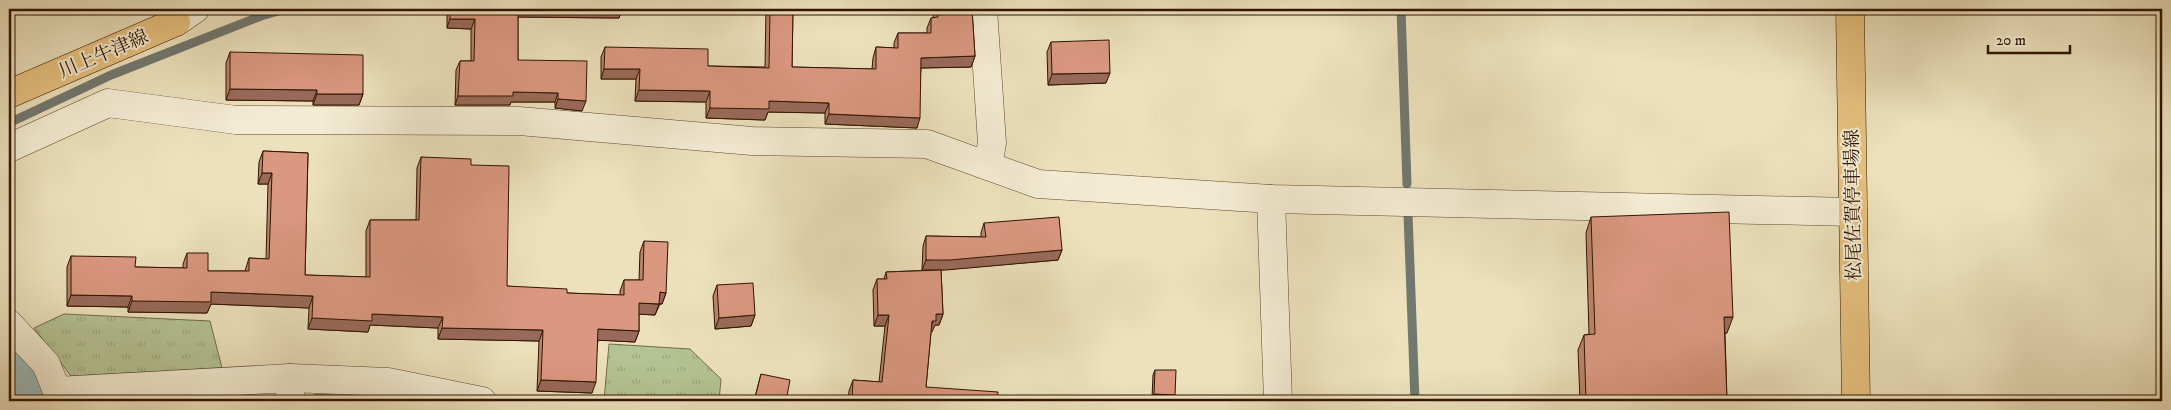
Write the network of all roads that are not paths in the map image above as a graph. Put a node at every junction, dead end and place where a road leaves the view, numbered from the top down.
1 (984, 9) edge
2 (1850, 9) edge
3 (186, 15) edge
4 (9, 94) edge
5 (9, 148) edge
6 (988, 166) junction
7 (1271, 199) junction
8 (1852, 212) junction
9 (9, 324) edge
10 (290, 389) edge
11 (59, 396) edge
12 (482, 401) edge
13 (1278, 401) edge
14 (1856, 401) edge

1 - 6 street
2 - 8 main road, 松尾佐賀停車場線
3 - 4 main road, 川上牛津線
5 - 6 street
6 - 7 street
7 - 8 street
7 - 13 street
8 - 14 main road, 松尾佐賀停車場線
9 - 11 street
10 - 11 street
10 - 12 street

